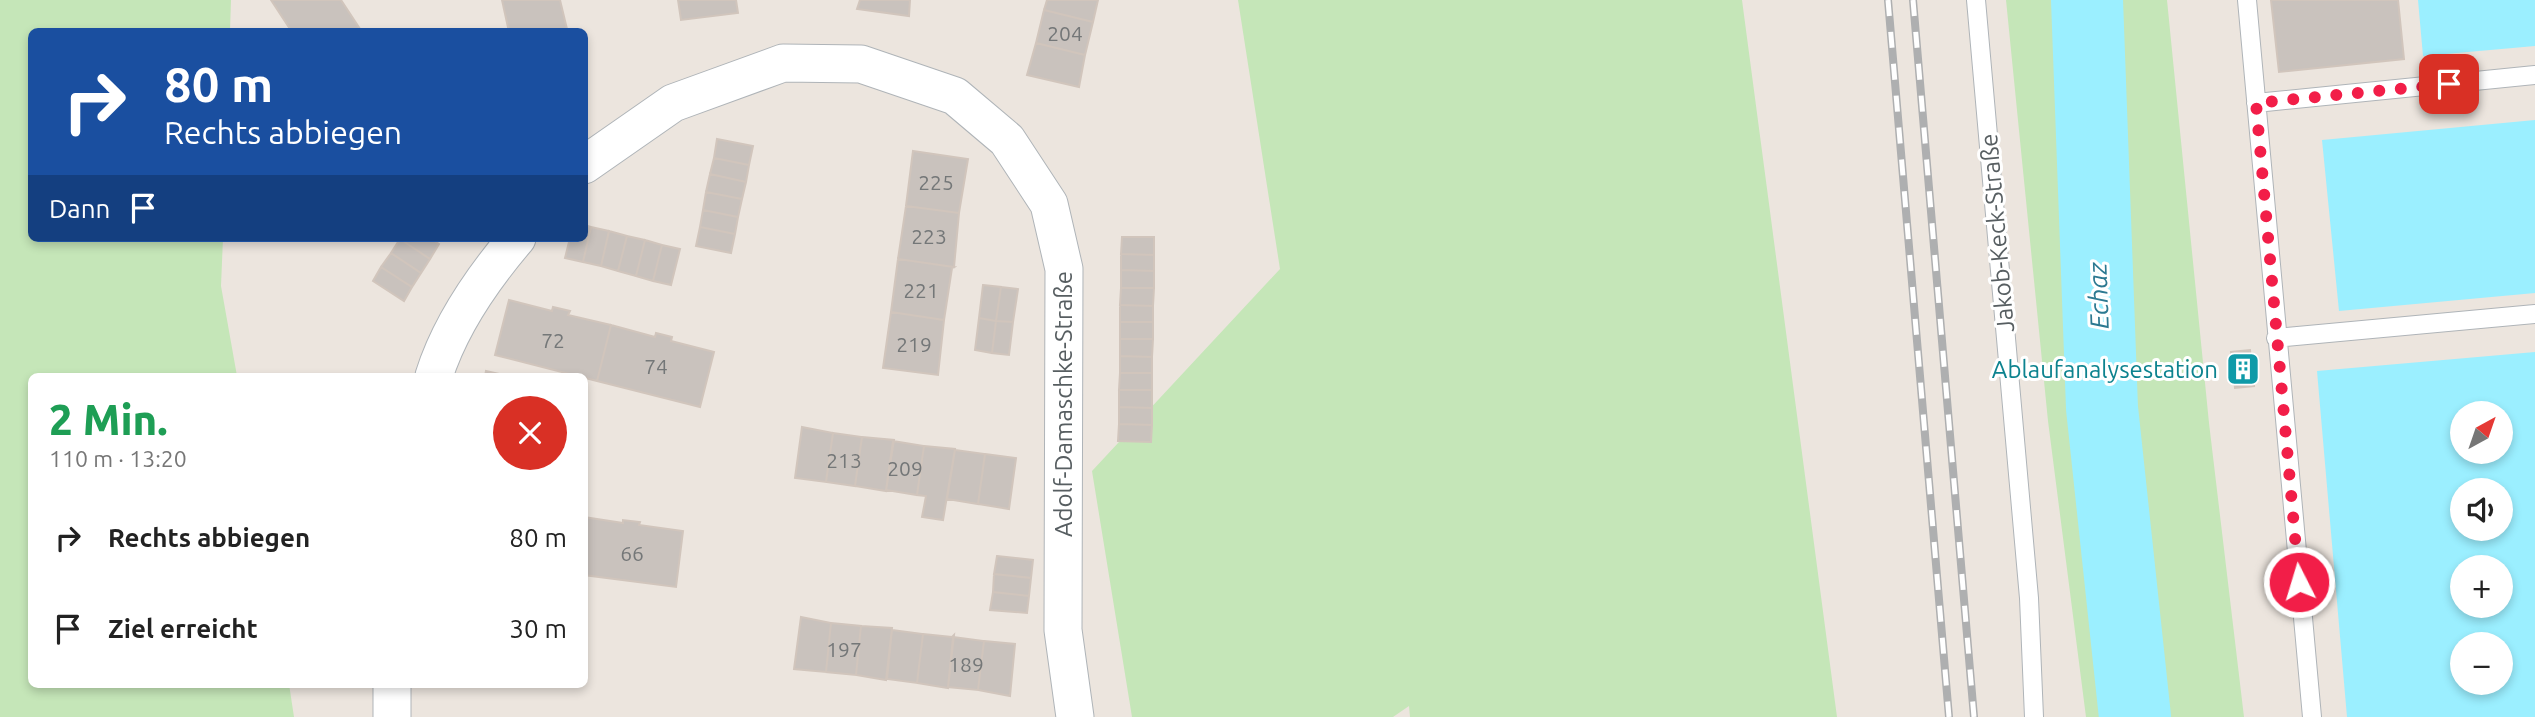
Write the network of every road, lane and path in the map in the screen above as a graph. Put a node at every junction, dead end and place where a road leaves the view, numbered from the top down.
1 (1976, 0) edge
2 (2247, 0) edge
3 (2535, 75) edge
4 (2256, 103) junction
5 (588, 162) edge
6 (514, 242) edge
7 (2535, 314) edge
8 (2276, 338) junction
9 (435, 373) edge
10 (392, 688) edge
11 (391, 717) edge
12 (1075, 717) edge
13 (2034, 717) edge
14 (2312, 717) edge

1 - 13 lane, Jakob-Keck-Straße
2 - 4 lane
3 - 4 lane
4 - 8 lane
5 - 12 street, Adolf-Damaschke-Straße
6 - 9 street
7 - 8 lane
8 - 14 lane
10 - 11 street

